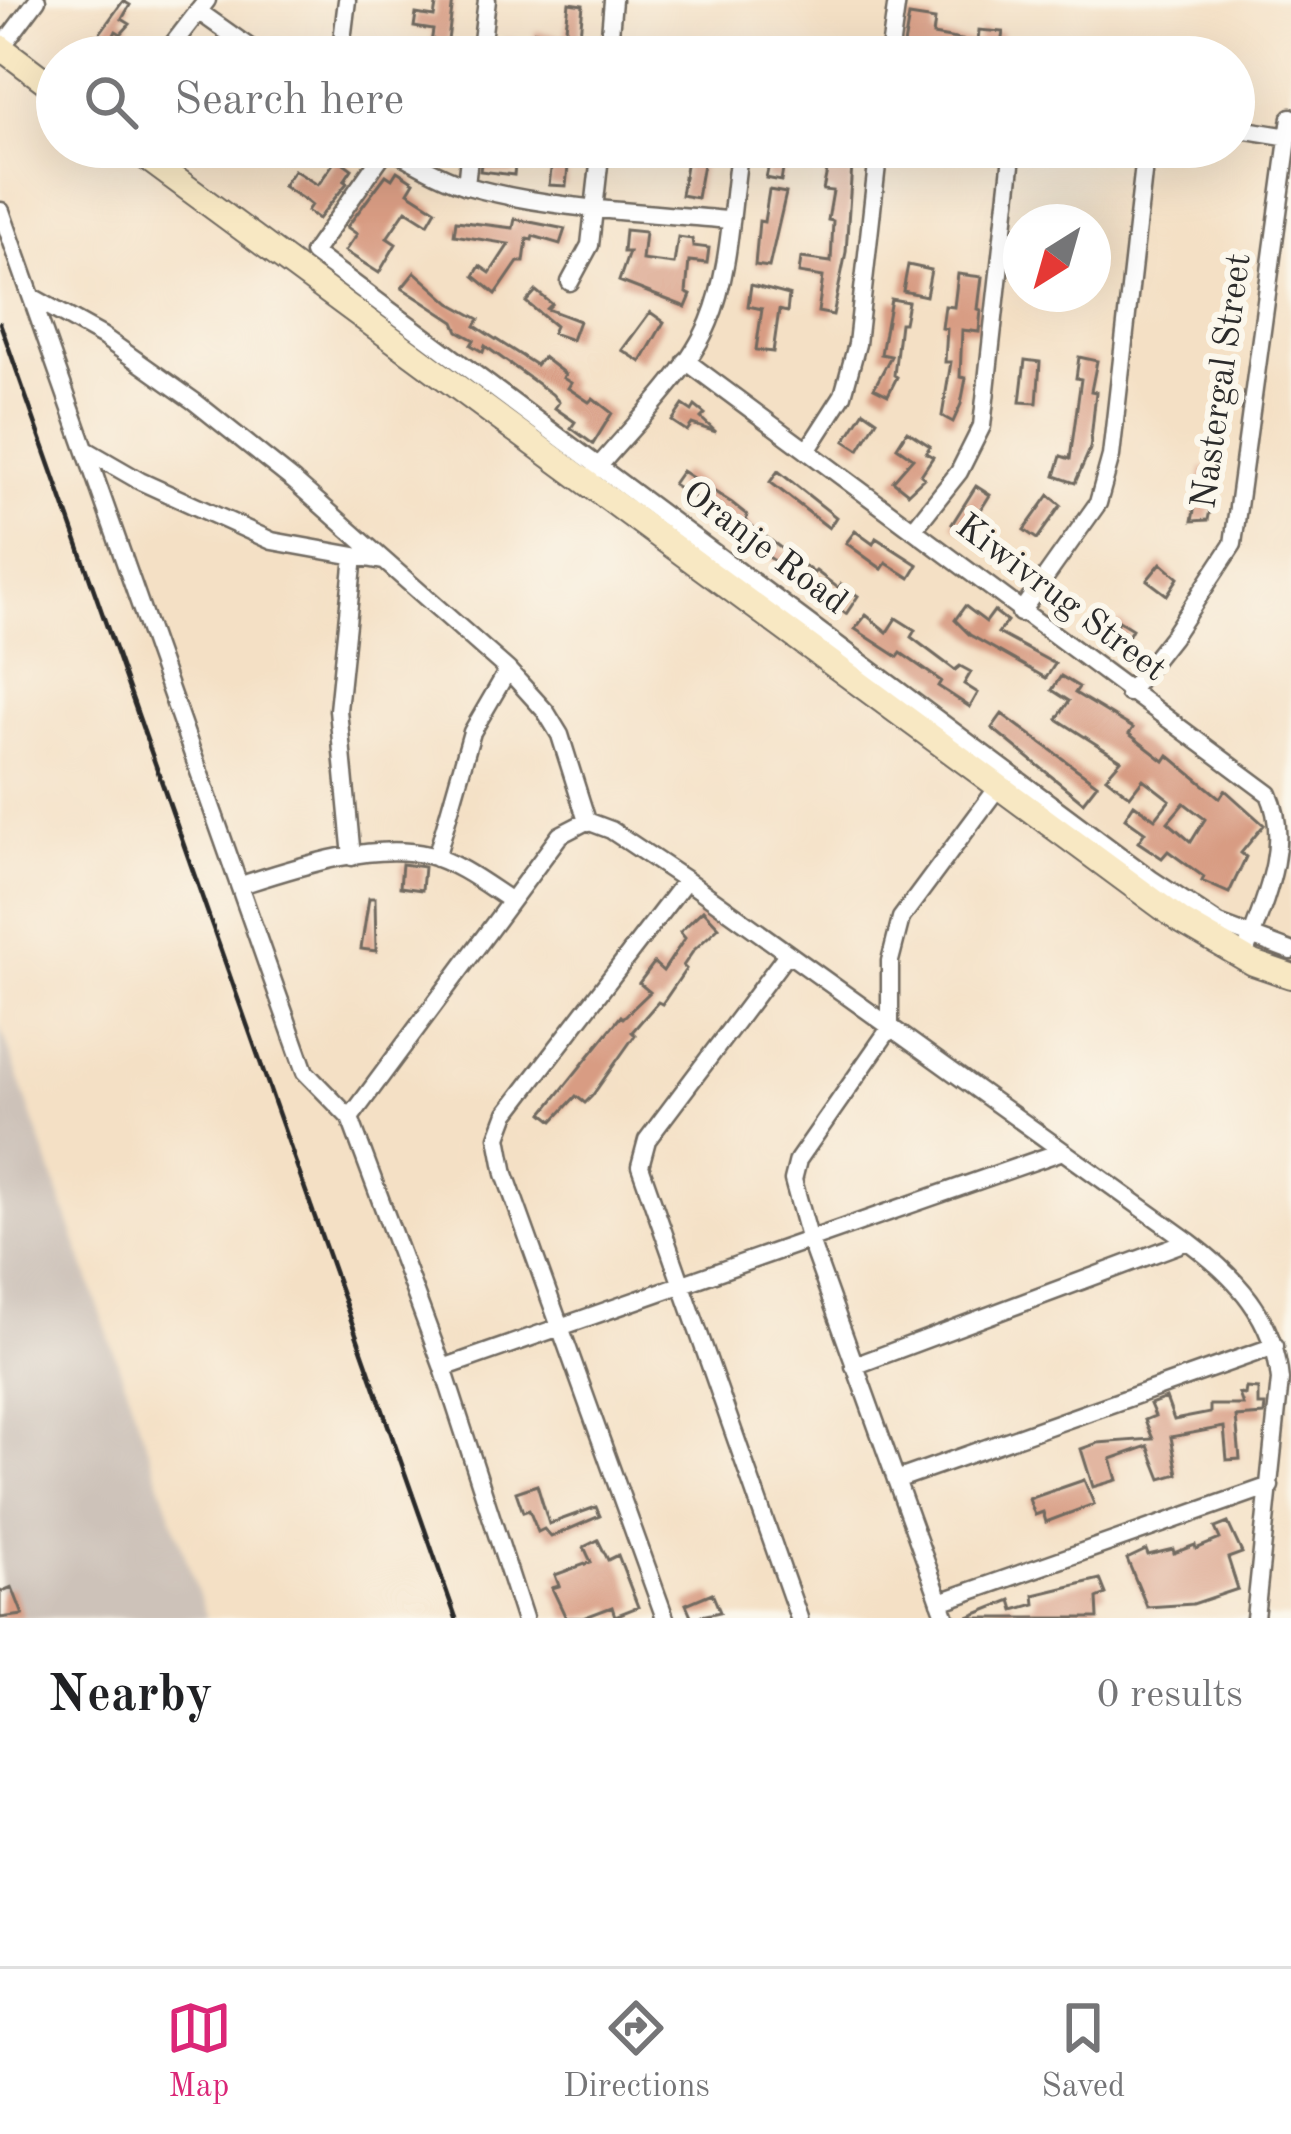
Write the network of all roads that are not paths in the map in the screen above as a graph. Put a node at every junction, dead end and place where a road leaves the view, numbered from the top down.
1 (37, 0) edge
2 (347, 0) edge
3 (487, 0) edge
4 (613, 0) edge
5 (897, 0) edge
6 (202, 6) edge
7 (179, 36) edge
8 (237, 36) edge
9 (343, 36) edge
10 (483, 36) edge
11 (610, 36) edge
12 (893, 36) edge
13 (1, 47) edge
14 (36, 74) edge
15 (1291, 117) edge
16 (1255, 131) edge
17 (1289, 137) edge
18 (164, 168) edge
19 (372, 168) edge
20 (430, 168) edge
21 (468, 168) edge
22 (599, 168) edge
23 (737, 168) edge
24 (877, 168) edge
25 (1011, 168) edge
26 (1144, 168) edge
27 (466, 186) junction
28 (596, 208) junction
29 (1, 211) edge
30 (729, 220) junction
31 (307, 262) junction
32 (570, 282) dead end
33 (32, 296) junction
34 (686, 361) junction
35 (807, 451) junction
36 (88, 452) junction
37 (592, 474) junction
38 (913, 530) junction
39 (354, 556) junction
40 (384, 561) junction
41 (1020, 613) junction
42 (508, 670) junction
43 (1128, 693) junction
44 (999, 786) junction
45 (587, 821) junction
46 (352, 857) junction
47 (436, 858) junction
48 (686, 880) junction
49 (241, 885) junction
50 (511, 902) junction
51 (1247, 948) junction
52 (1291, 951) edge
53 (787, 954) junction
54 (1291, 976) edge
55 (890, 1028) junction
56 (350, 1118) junction
57 (1060, 1152) junction
58 (810, 1241) junction
59 (1188, 1241) junction
60 (682, 1283) junction
61 (562, 1325) junction
62 (1275, 1346) junction
63 (854, 1366) junction
64 (443, 1368) junction
65 (1286, 1386) edge
66 (896, 1480) junction
67 (1270, 1486) junction
68 (943, 1610) edge
69 (524, 1618) edge
70 (665, 1618) edge
71 (799, 1618) edge
72 (1255, 1618) edge

1 - 13 street
2 - 9 street
3 - 10 street
4 - 11 street
5 - 12 street
6 - 7 street
6 - 8 street
13 - 14 street
15 - 17 street, Nastergal Street
16 - 17 street
17 - 43 street, Nastergal Street
18 - 31 street
19 - 31 street
20 - 27 street
21 - 27 street
22 - 28 street
23 - 30 street
24 - 35 street
25 - 38 street
26 - 41 street
27 - 28 street
28 - 30 street
28 - 32 street
29 - 33 street
30 - 34 street
31 - 37 street
33 - 36 street
33 - 40 street
34 - 35 street, Kiwivrug Street
34 - 37 street
35 - 38 street, Kiwivrug Street
36 - 39 street
36 - 49 street
37 - 44 street
37 - 51 street, Oranje Road
38 - 41 street, Kiwivrug Street
39 - 40 street
39 - 46 street
40 - 42 street
41 - 43 street, Kiwivrug Street
42 - 45 street
42 - 47 street
43 - 51 street, Kiwivrug Street
44 - 51 street
44 - 55 street
45 - 48 street
45 - 50 street
46 - 47 street
46 - 49 street
47 - 50 street
48 - 53 street
48 - 61 street
49 - 56 street
50 - 56 street
51 - 52 street, Oranje Road
51 - 54 street
53 - 55 street
53 - 60 street
55 - 57 street
55 - 58 street
56 - 64 street
57 - 58 street
57 - 59 street
58 - 60 street
58 - 63 street
59 - 62 street
59 - 63 street
60 - 61 street
60 - 71 street
61 - 64 street
61 - 70 street
62 - 65 street
62 - 66 street
63 - 66 street
64 - 69 street
65 - 67 street
66 - 68 street
67 - 68 street
67 - 72 street

